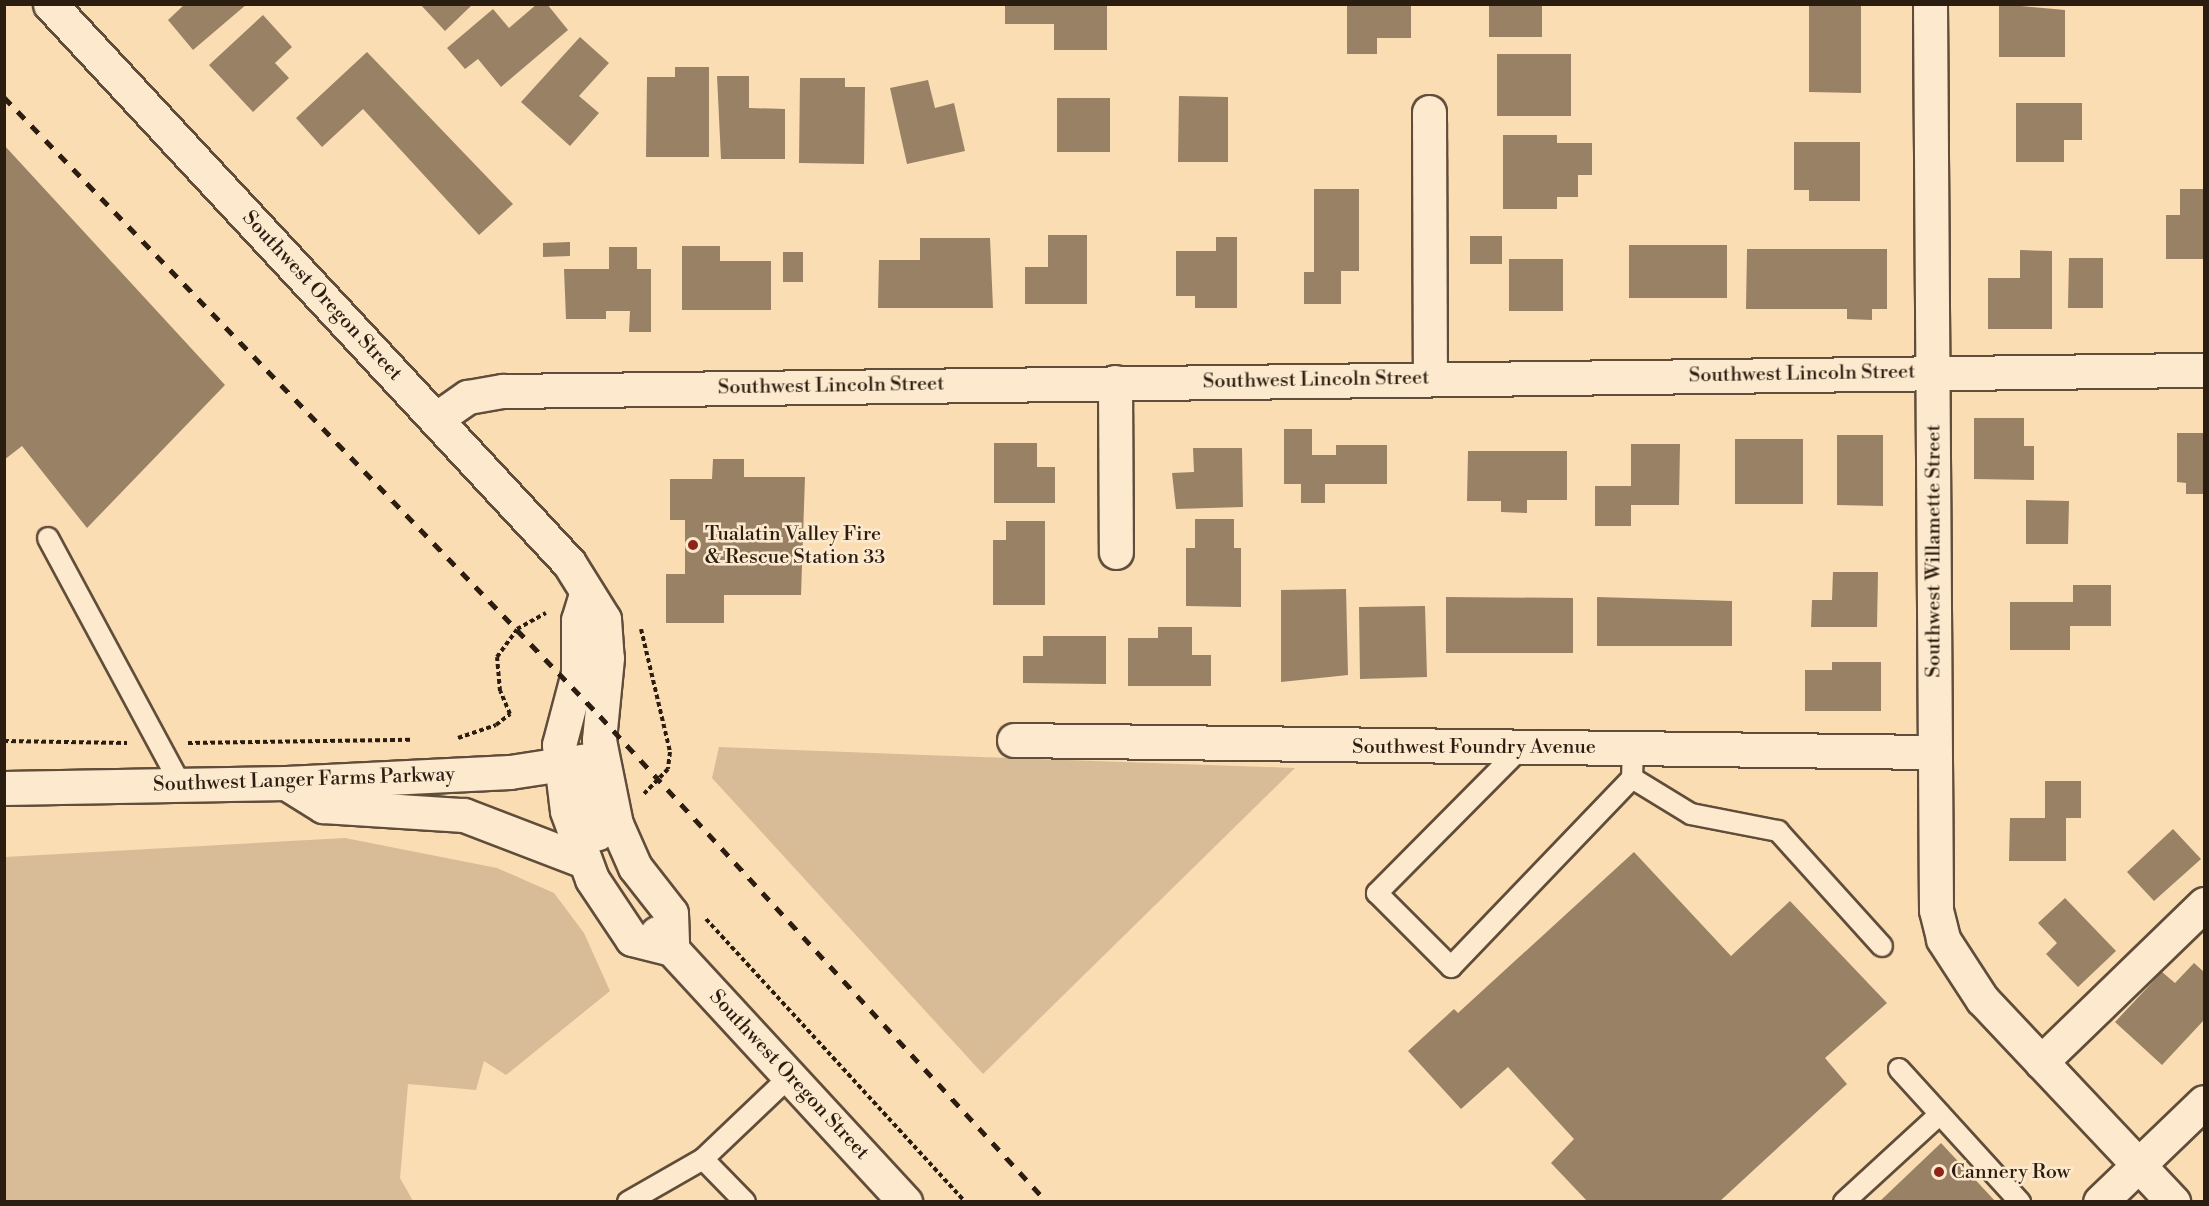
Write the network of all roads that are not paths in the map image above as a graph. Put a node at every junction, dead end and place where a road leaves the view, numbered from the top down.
1 (50, 4) edge
2 (1930, 4) edge
3 (1429, 112) dead end
4 (2205, 370) edge
5 (1933, 372) junction
6 (1430, 378) junction
7 (1115, 382) junction
8 (436, 419) junction
9 (48, 538) dead end
10 (1116, 552) dead end
11 (586, 594) junction
12 (1014, 740) dead end
13 (1522, 747) junction
14 (1934, 752) junction
15 (602, 758) junction
16 (1632, 763) junction
17 (559, 764) junction
18 (286, 783) junction
19 (181, 785) junction
20 (4, 788) edge
21 (584, 861) junction
22 (2205, 904) edge
23 (1882, 946) dead end
24 (672, 949) junction
25 (2041, 1062) junction
26 (1899, 1069) dead end
27 (789, 1077) junction
28 (2205, 1102) edge
29 (1940, 1114) junction
30 (703, 1159) junction
31 (2138, 1164) junction
32 (628, 1202) edge
33 (745, 1202) edge
34 (905, 1202) edge
35 (1844, 1202) edge
36 (2020, 1202) edge
37 (2100, 1202) edge
38 (2173, 1202) edge

1 - 8 street, Southwest Oregon Street
2 - 5 street, Southwest Willamette Street
3 - 6 street
4 - 5 street, Southwest Lincoln Street
5 - 6 street, Southwest Lincoln Street
5 - 14 street, Southwest Willamette Street
6 - 7 street, Southwest Lincoln Street
7 - 8 street, Southwest Lincoln Street
7 - 10 street
8 - 11 street, Southwest Oregon Street
9 - 19 lane
11 - 15 street, Southwest Oregon Street
11 - 17 street
12 - 13 street, Southwest Foundry Avenue
13 - 16 street, Southwest Foundry Avenue
13 - 16 lane
14 - 16 street, Southwest Foundry Avenue
14 - 25 street, Southwest Willamette Street
15 - 17 street, Southwest Langer Farms Parkway
15 - 24 street, Southwest Oregon Street
16 - 23 lane
17 - 18 street, Southwest Langer Farms Parkway
17 - 21 street
17 - 24 street
18 - 19 street, Southwest Langer Farms Parkway
18 - 21 street
19 - 20 street, Southwest Langer Farms Parkway
21 - 24 street
22 - 25 street
24 - 27 street, Southwest Oregon Street
25 - 31 street, Southwest Willamette Street
26 - 29 lane
27 - 30 lane
27 - 34 street, Southwest Oregon Street
28 - 31 street
29 - 35 lane
29 - 36 lane
30 - 32 lane
30 - 33 lane
31 - 37 street
31 - 38 street, Southwest Willamette Street

